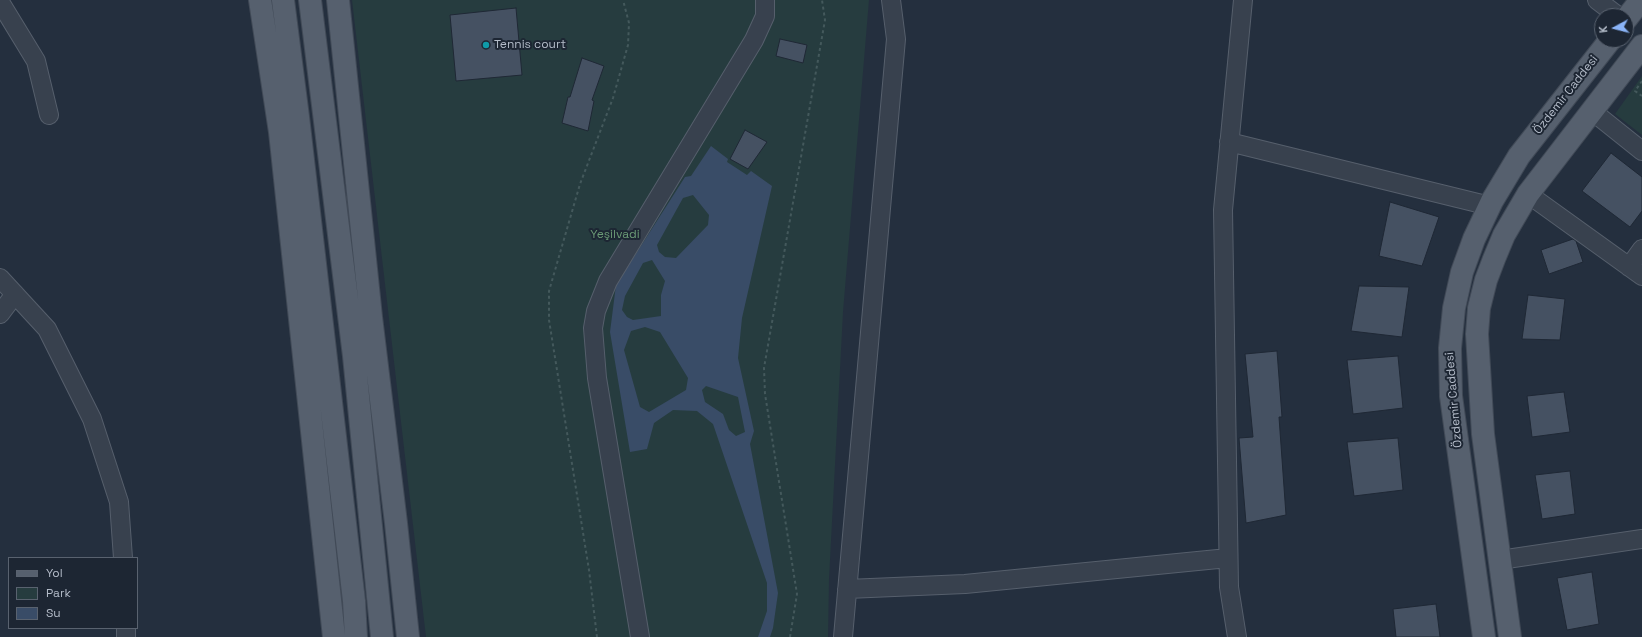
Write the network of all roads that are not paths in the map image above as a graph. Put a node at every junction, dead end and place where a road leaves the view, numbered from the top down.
1 (283, 0) edge
2 (310, 0) edge
3 (338, 0) edge
4 (765, 0) edge
5 (891, 0) edge
6 (1242, 0) edge
7 (1597, 0) edge
8 (1641, 0) edge
9 (0, 2) edge
10 (261, 2) edge
11 (1608, 8) edge
12 (1634, 9) edge
13 (1642, 46) edge
14 (1604, 48) edge
15 (1592, 111) junction
16 (49, 115) dead end
17 (1229, 142) junction
18 (1642, 150) edge
19 (1528, 194) junction
20 (1490, 206) junction
21 (1642, 249) edge
22 (1636, 272) edge
23 (0, 278) edge
24 (15, 294) junction
25 (0, 314) edge
26 (1642, 539) edge
27 (123, 557) edge
28 (1228, 558) junction
29 (1500, 560) junction
30 (847, 590) junction
31 (334, 637) edge
32 (356, 637) edge
33 (382, 637) edge
34 (408, 637) edge
35 (640, 637) edge
36 (843, 637) edge
37 (1237, 637) edge
38 (1484, 637) edge
39 (1510, 637) edge

1 - 32 main road
2 - 33 main road
3 - 34 main road
4 - 35 street
5 - 30 street
6 - 17 street
7 - 11 street
8 - 12 main road
9 - 16 street
10 - 31 main road
13 - 15 main road
14 - 20 main road, Özdemir Caddesi
15 - 18 street
15 - 19 main road
17 - 20 street
17 - 28 street
19 - 22 street
19 - 29 main road
20 - 38 main road, Özdemir Caddesi
21 - 22 street
23 - 24 street
24 - 25 street
24 - 27 street
26 - 29 street
28 - 30 street
28 - 37 street
29 - 39 main road
30 - 36 street

